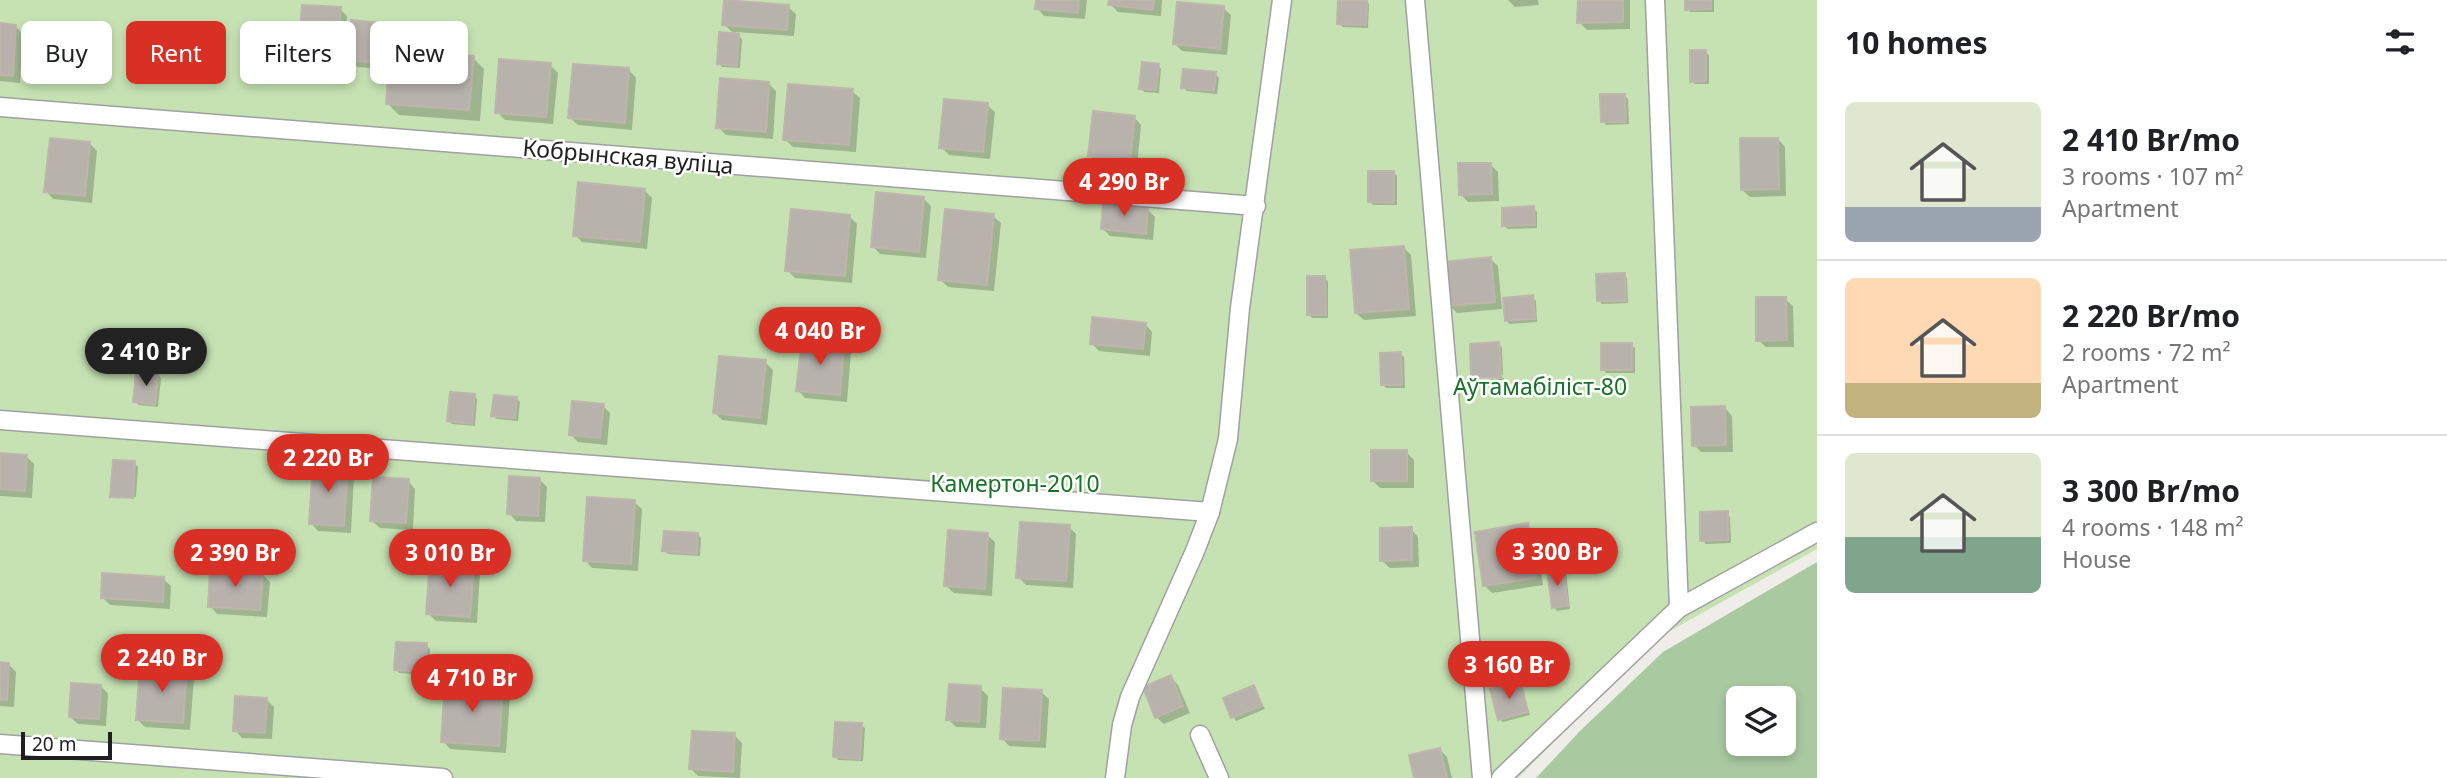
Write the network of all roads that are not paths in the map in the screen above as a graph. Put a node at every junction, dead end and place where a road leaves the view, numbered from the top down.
1 (1282, 0) edge
2 (1415, 0) edge
3 (1655, 0) edge
4 (0, 107) edge
5 (1256, 206) junction
6 (0, 419) edge
7 (1210, 512) junction
8 (1817, 532) edge
9 (1679, 608) junction
10 (1200, 735) dead end
11 (0, 744) edge
12 (443, 778) edge
13 (1115, 778) edge
14 (1219, 778) edge
15 (1482, 778) edge
16 (1501, 778) edge

1 - 5 lane
2 - 15 lane
3 - 9 lane
4 - 5 lane, Кобрынская вуліца
5 - 7 lane
6 - 7 lane
7 - 13 lane
8 - 9 lane
9 - 16 lane
10 - 14 lane
11 - 12 lane

